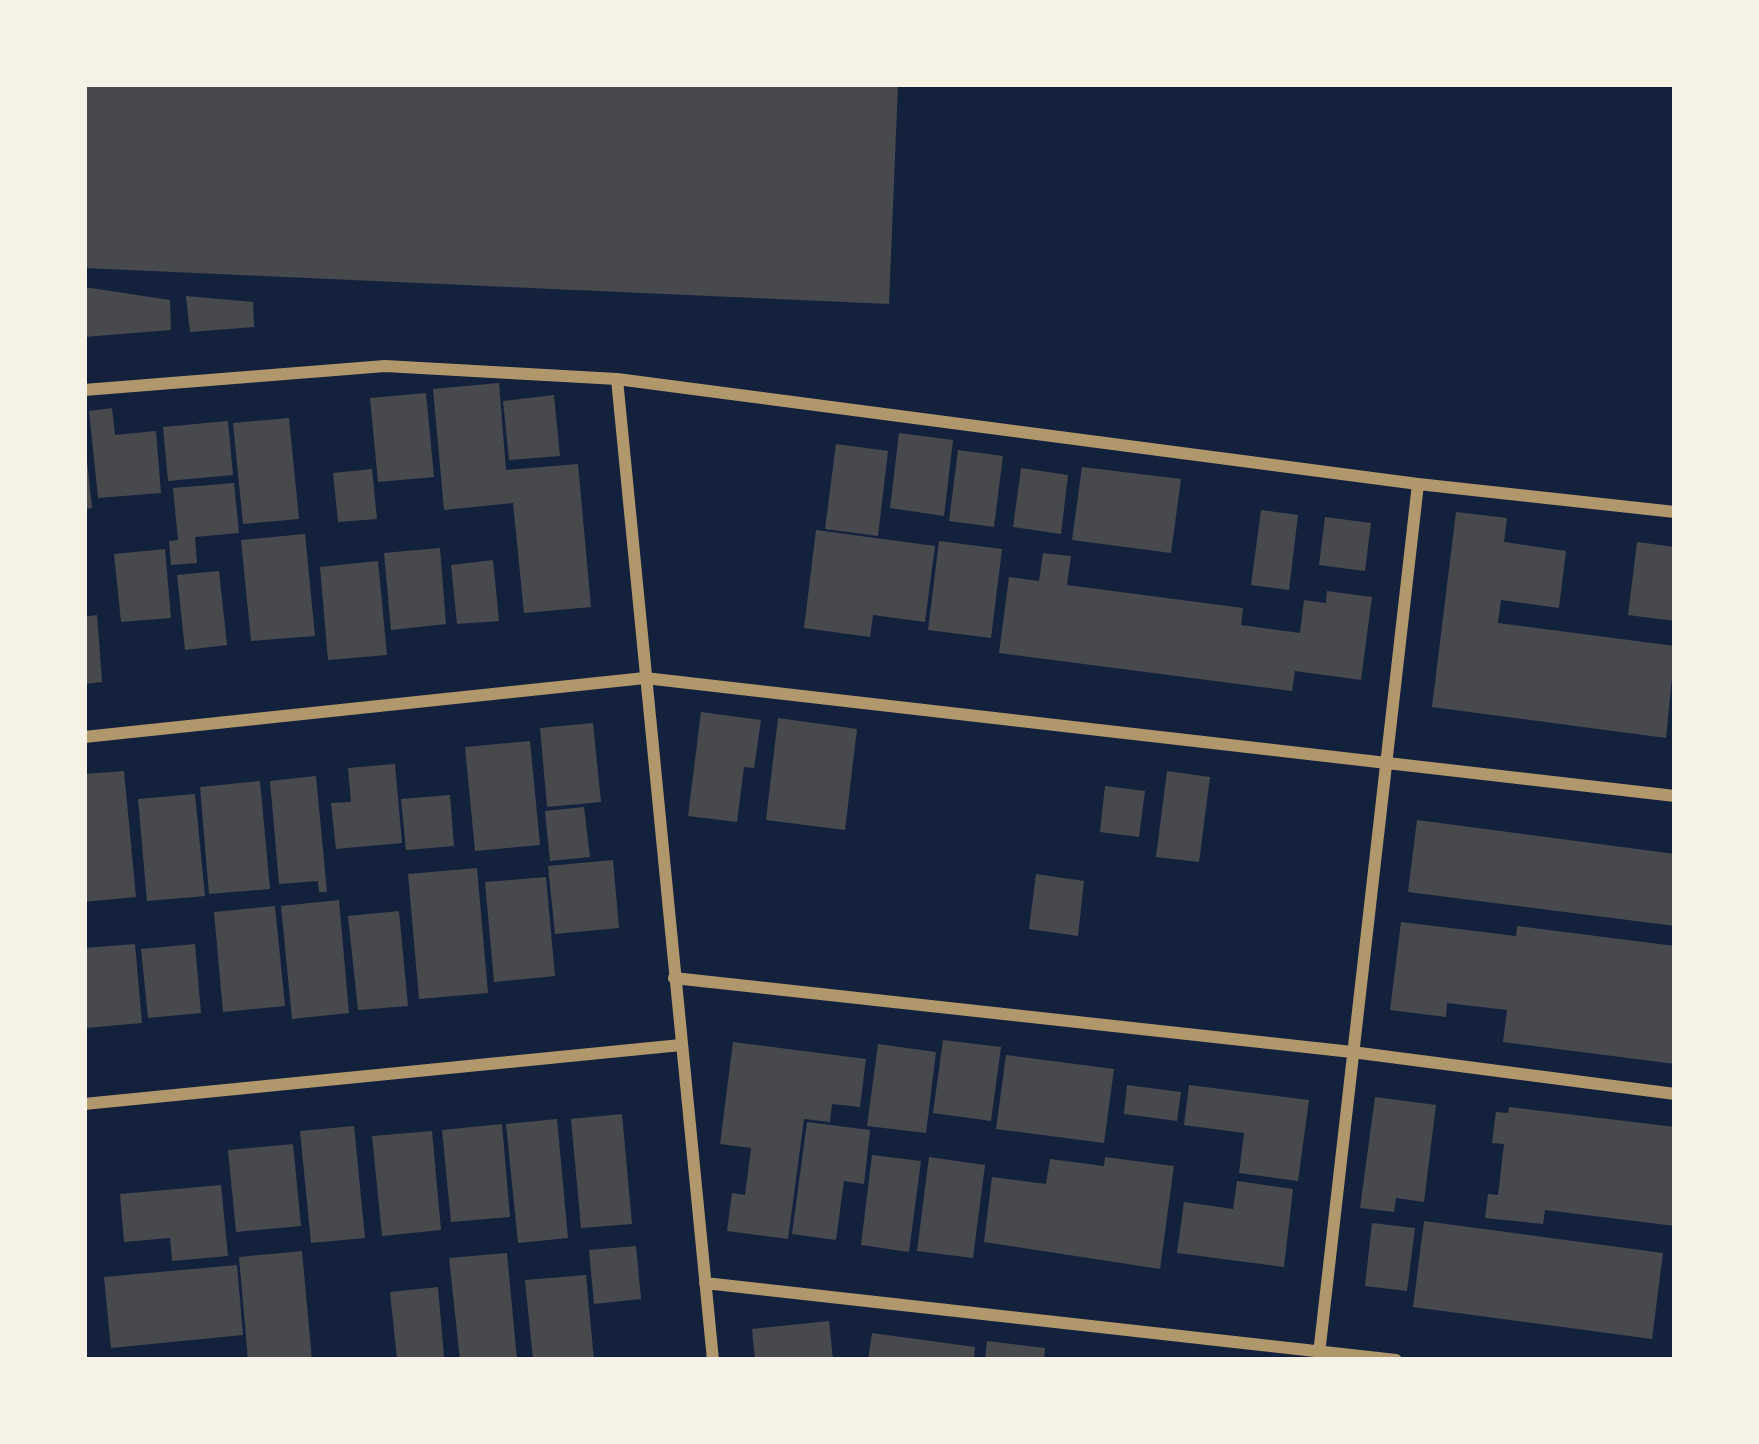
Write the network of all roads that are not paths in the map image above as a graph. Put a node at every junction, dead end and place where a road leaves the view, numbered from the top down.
1 (617, 379) junction
2 (84, 390) edge
3 (1418, 484) junction
4 (1675, 512) edge
5 (645, 678) junction
6 (84, 737) edge
7 (1387, 762) junction
8 (1675, 796) edge
9 (674, 978) junction
10 (681, 1046) junction
11 (1352, 1052) junction
12 (1675, 1094) edge
13 (84, 1104) edge
14 (705, 1283) junction
15 (1319, 1354) junction
16 (713, 1360) edge
17 (1396, 1360) edge

1 - 2 street
1 - 3 street
1 - 5 street
3 - 4 street
3 - 7 street
5 - 6 street
5 - 7 street
5 - 9 street
7 - 8 street
7 - 11 street
9 - 10 street
9 - 11 street
10 - 13 street
10 - 14 street
11 - 12 street
11 - 15 street
14 - 15 street
14 - 16 street
15 - 17 street

